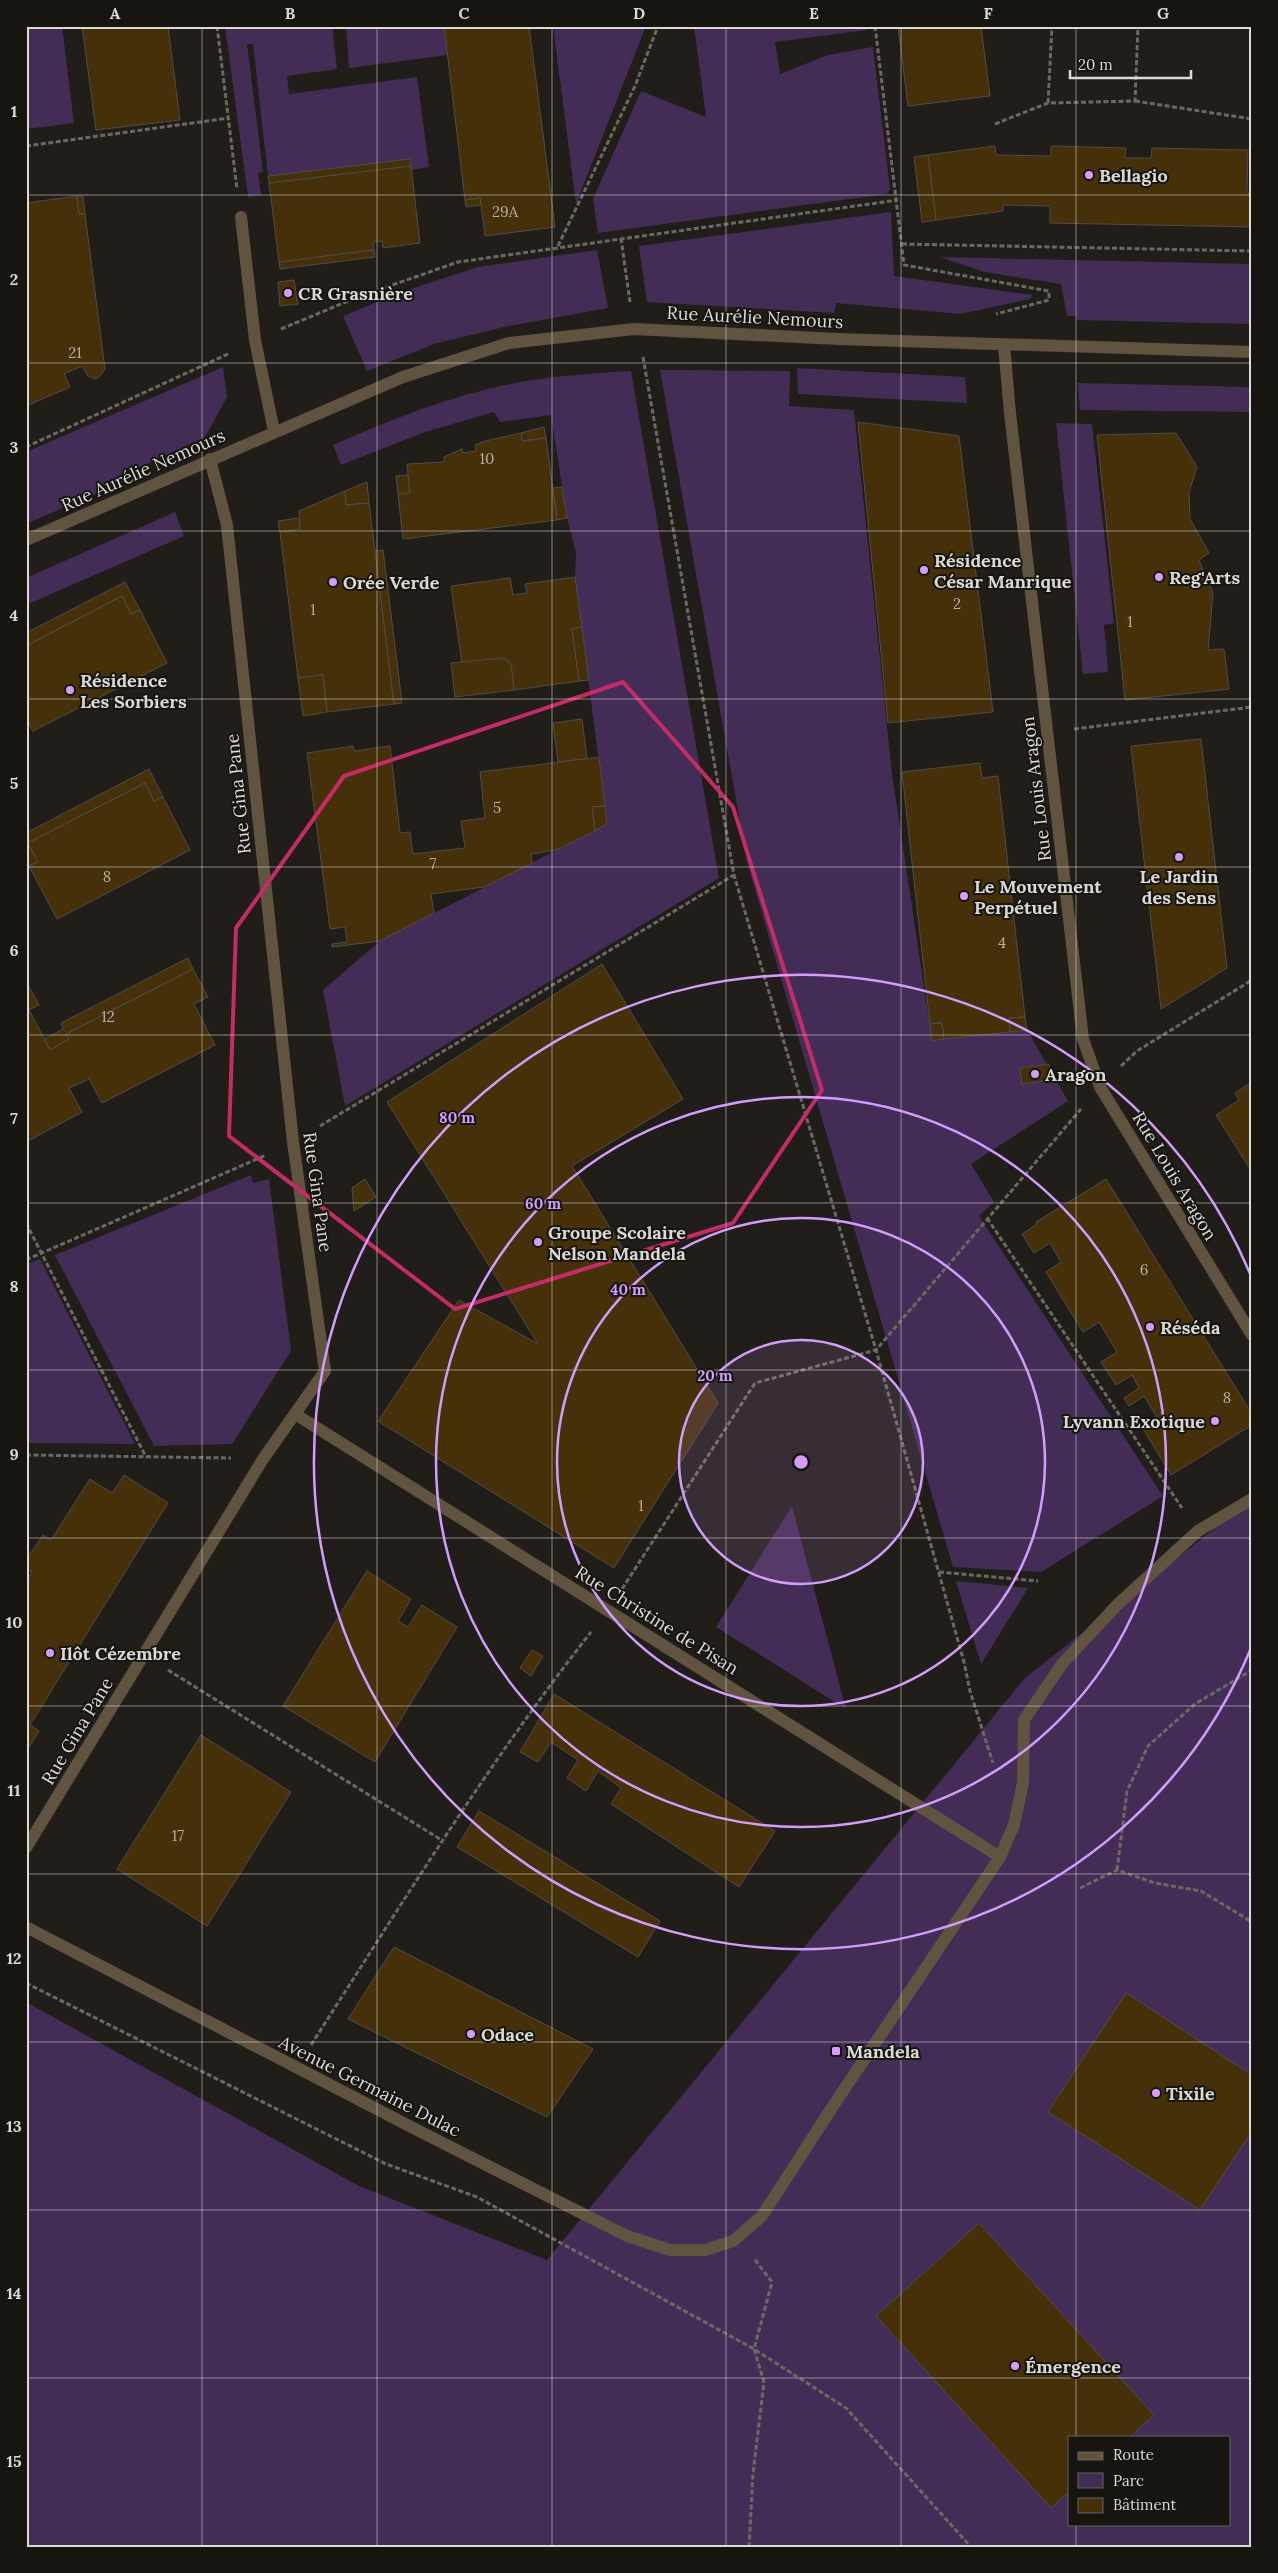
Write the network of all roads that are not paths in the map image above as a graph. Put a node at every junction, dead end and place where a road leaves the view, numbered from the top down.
1 (241, 217) road end
2 (1004, 345) junction
3 (1252, 352) edge
4 (274, 431) junction
5 (210, 459) junction
6 (26, 540) edge
7 (1252, 1335) edge
8 (294, 1414) junction
9 (1252, 1499) edge
10 (26, 1848) edge
11 (1000, 1857) junction
12 (26, 1927) edge

1 - 4 street
2 - 3 street, Rue Aurélie Nemours
2 - 4 street, Rue Aurélie Nemours
2 - 7 street, Rue Louis Aragon
4 - 5 street, Rue Aurélie Nemours
5 - 6 street, Rue Aurélie Nemours
5 - 8 street, Rue Gina Pane
8 - 10 street, Rue Gina Pane
8 - 11 street, Rue Christine de Pisan
9 - 11 street, Avenue Germaine Dulac
11 - 12 street, Avenue Germaine Dulac

